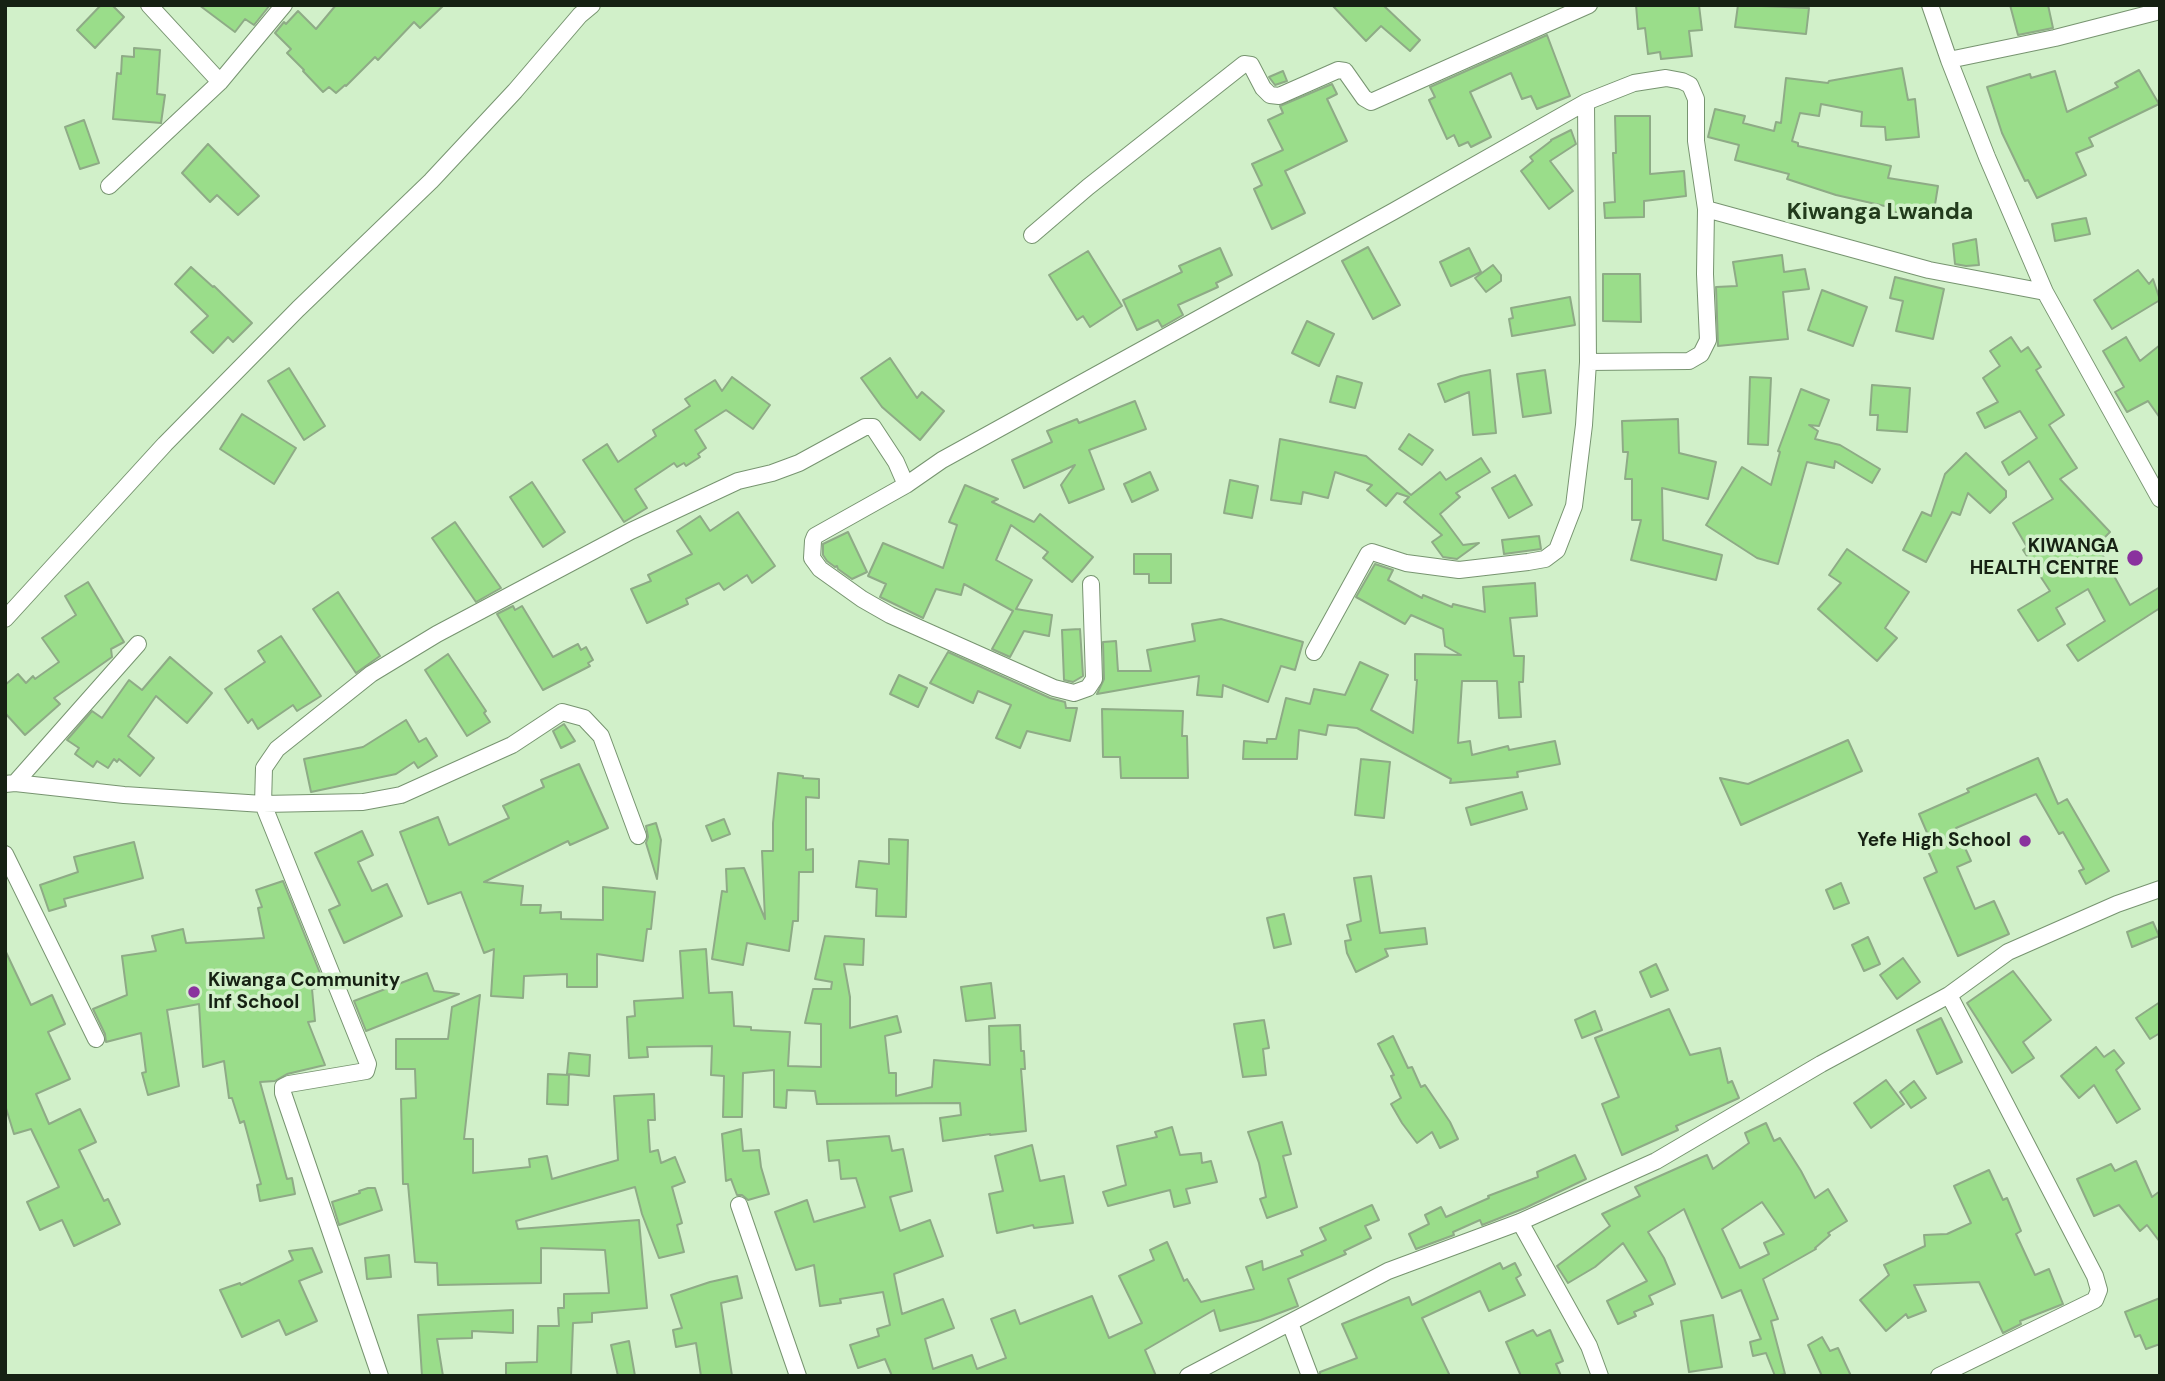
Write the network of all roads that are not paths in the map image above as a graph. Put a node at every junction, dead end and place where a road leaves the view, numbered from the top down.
1 (149, 5) edge
2 (284, 5) edge
3 (1589, 5) edge
4 (1930, 5) edge
5 (581, 9) edge
6 (2160, 11) edge
7 (1949, 60) junction
8 (220, 82) junction
9 (1586, 102) junction
10 (109, 186) dead end
11 (1706, 209) junction
12 (1032, 235) dead end
13 (2045, 292) junction
14 (1588, 362) junction
15 (906, 485) junction
16 (2160, 499) edge
17 (1091, 584) dead end
18 (5, 619) edge
19 (138, 643) dead end
20 (1314, 652) dead end
21 (10, 783) edge
22 (263, 804) junction
23 (638, 836) dead end
24 (5, 854) edge
25 (2160, 888) edge
26 (1949, 995) junction
27 (96, 1039) dead end
28 (738, 1205) dead end
29 (1520, 1222) junction
30 (1290, 1323) junction
31 (380, 1376) edge
32 (798, 1376) edge
33 (1188, 1376) edge
34 (1310, 1376) edge
35 (1600, 1376) edge
36 (1939, 1376) edge

1 - 8 street
2 - 8 street
3 - 12 street
4 - 7 street
5 - 18 street
6 - 7 street
7 - 13 street
8 - 10 street
9 - 11 street
9 - 14 street
9 - 15 street
11 - 13 street
11 - 14 street
13 - 16 street
14 - 20 street
15 - 17 street
15 - 22 street
19 - 21 street
21 - 22 street
22 - 23 street
22 - 31 street
24 - 27 street
25 - 26 street
26 - 29 street
26 - 36 street
28 - 32 street
29 - 30 street
29 - 35 street
30 - 33 street
30 - 34 street

